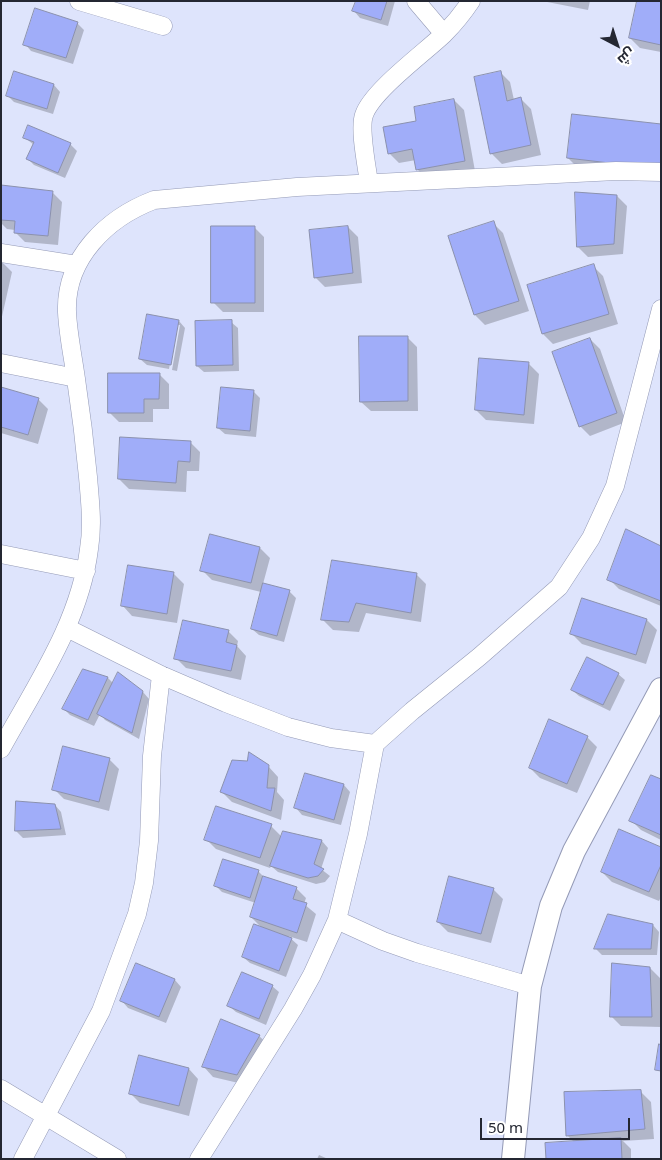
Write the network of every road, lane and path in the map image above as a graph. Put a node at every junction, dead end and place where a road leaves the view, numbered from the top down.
1 (79, 1) edge
2 (416, 1) edge
3 (471, 1) edge
4 (163, 26) dead end
5 (444, 34) junction
6 (661, 172) edge
7 (370, 183) junction
8 (1, 253) edge
9 (77, 265) junction
10 (661, 309) edge
11 (1, 363) edge
12 (76, 378) junction
13 (1, 554) edge
14 (86, 571) junction
15 (66, 628) junction
16 (161, 675) junction
17 (661, 688) edge
18 (375, 744) junction
19 (1, 748) edge
20 (337, 920) junction
21 (530, 986) junction
22 (1, 1090) edge
23 (46, 1117) junction
24 (23, 1159) edge
25 (117, 1159) edge
26 (199, 1159) edge
27 (513, 1159) edge

1 - 4 street
2 - 5 street
3 - 5 street
5 - 7 street
6 - 7 street
7 - 9 street
8 - 9 street
9 - 12 street
10 - 18 street
11 - 12 street
12 - 14 street
13 - 14 street
14 - 15 street
15 - 16 street
15 - 19 street
16 - 18 street
16 - 23 street
17 - 21 street
18 - 20 street
20 - 21 street
20 - 26 street
21 - 27 street
22 - 23 street
23 - 24 street
23 - 25 street

